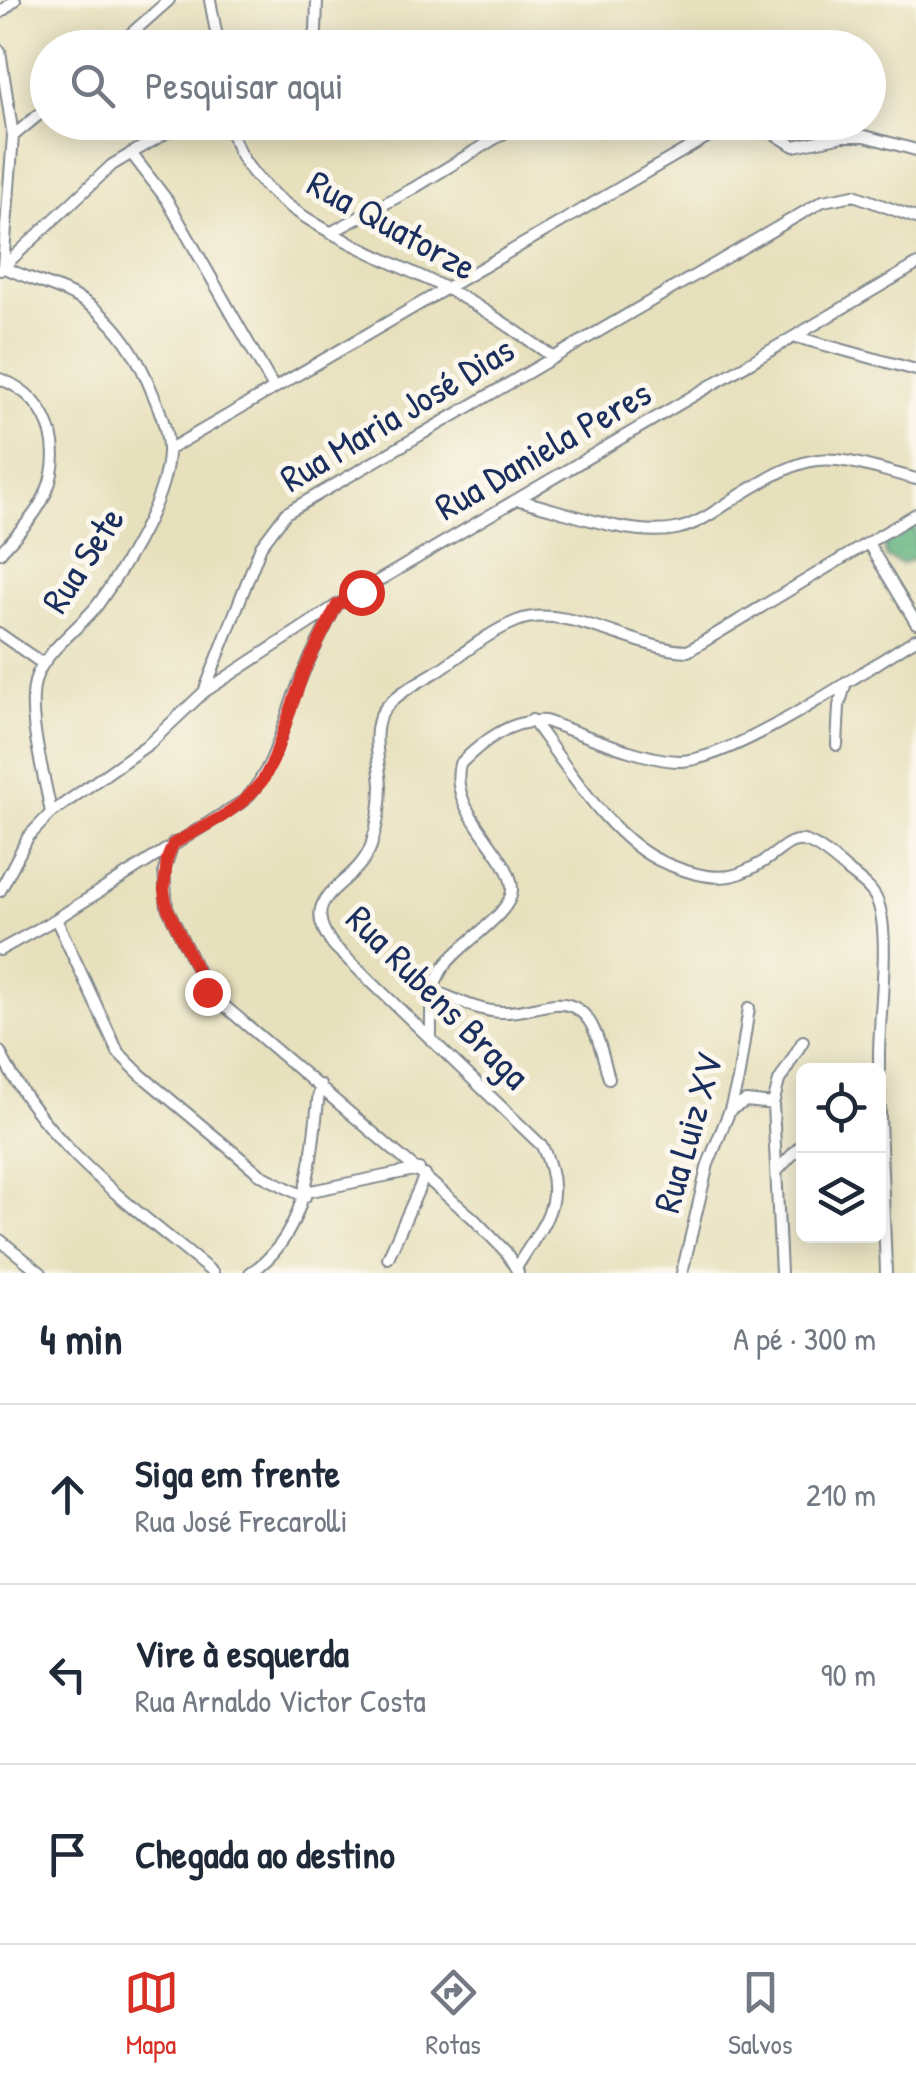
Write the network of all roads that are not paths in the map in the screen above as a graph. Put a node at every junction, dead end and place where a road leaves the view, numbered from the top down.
1 (16, 0) edge
2 (169, 0) edge
3 (210, 0) edge
4 (317, 0) edge
5 (0, 13) edge
6 (135, 30) edge
7 (216, 30) edge
8 (316, 30) edge
9 (0, 51) edge
10 (30, 121) edge
11 (0, 128) edge
12 (13, 136) junction
13 (154, 140) edge
14 (236, 140) edge
15 (493, 140) edge
16 (702, 140) edge
17 (784, 140) edge
18 (823, 140) edge
19 (880, 140) edge
20 (916, 150) edge
21 (132, 153) junction
22 (916, 218) edge
23 (330, 234) junction
24 (916, 265) edge
25 (2, 268) edge
26 (448, 289) junction
27 (796, 337) junction
28 (552, 357) junction
29 (916, 370) edge
30 (0, 379) edge
31 (274, 388) junction
32 (168, 450) junction
33 (916, 479) edge
34 (518, 500) junction
35 (916, 514) edge
36 (868, 543) junction
37 (0, 553) edge
38 (337, 605) junction
39 (916, 623) edge
40 (0, 634) edge
41 (916, 639) edge
42 (42, 664) junction
43 (846, 680) junction
44 (204, 692) junction
45 (532, 720) junction
46 (837, 745) dead end
47 (51, 813) junction
48 (173, 844) junction
49 (0, 891) edge
50 (56, 919) junction
51 (0, 947) edge
52 (434, 991) junction
53 (750, 1008) dead end
54 (432, 1040) junction
55 (804, 1041) dead end
56 (0, 1052) edge
57 (878, 1059) junction
58 (874, 1063) edge
59 (609, 1078) dead end
60 (320, 1085) junction
61 (772, 1104) junction
62 (730, 1110) junction
63 (796, 1150) edge
64 (777, 1170) junction
65 (422, 1172) junction
66 (305, 1194) junction
67 (0, 1240) edge
68 (388, 1258) dead end
69 (517, 1270) edge
70 (41, 1273) edge
71 (213, 1273) edge
72 (250, 1273) edge
73 (682, 1273) edge
74 (782, 1273) edge
75 (886, 1273) edge

1 - 5 street
2 - 6 street
3 - 7 street
4 - 8 street
9 - 12 street
10 - 12 street
11 - 12 street
12 - 25 street
13 - 21 street
14 - 23 street, Rua Quatorze
15 - 23 street
16 - 26 street
17 - 18 street
19 - 20 street
21 - 25 street
21 - 31 street
22 - 28 street, Rua Maria José Dias
23 - 26 street, Rua Quatorze
24 - 27 street, Rua Daniela Peres
25 - 32 street
26 - 28 street, Rua Quatorze
26 - 31 street
27 - 29 street
27 - 34 street, Rua Daniela Peres
28 - 44 street, Rua Maria José Dias
30 - 37 street
31 - 32 street
32 - 42 street, Rua Sete
33 - 34 street
34 - 38 street, Rua Daniela Peres
35 - 36 street, Rua Rubens Braga
36 - 39 street
36 - 54 street, Rua Rubens Braga
38 - 44 street, Rua Daniela Peres
38 - 48 street
40 - 42 street
41 - 43 street
42 - 47 street, Rua Sete
43 - 45 street
43 - 46 street
44 - 47 street, Rua Maria José Dias
45 - 52 street
45 - 57 street
47 - 49 street, Rua Maria José Dias
48 - 50 street
48 - 60 street
50 - 51 street
50 - 66 street
52 - 54 street
52 - 59 street
53 - 62 street, Rua Luiz XV
54 - 69 street, Rua Rubens Braga
55 - 61 street
56 - 71 street
57 - 58 street
57 - 75 street
60 - 65 street
60 - 66 street
61 - 62 street
61 - 64 street
62 - 73 street, Rua Luiz XV
63 - 64 street
64 - 74 street
65 - 66 street
65 - 68 street
65 - 69 street
66 - 72 street
67 - 70 street

